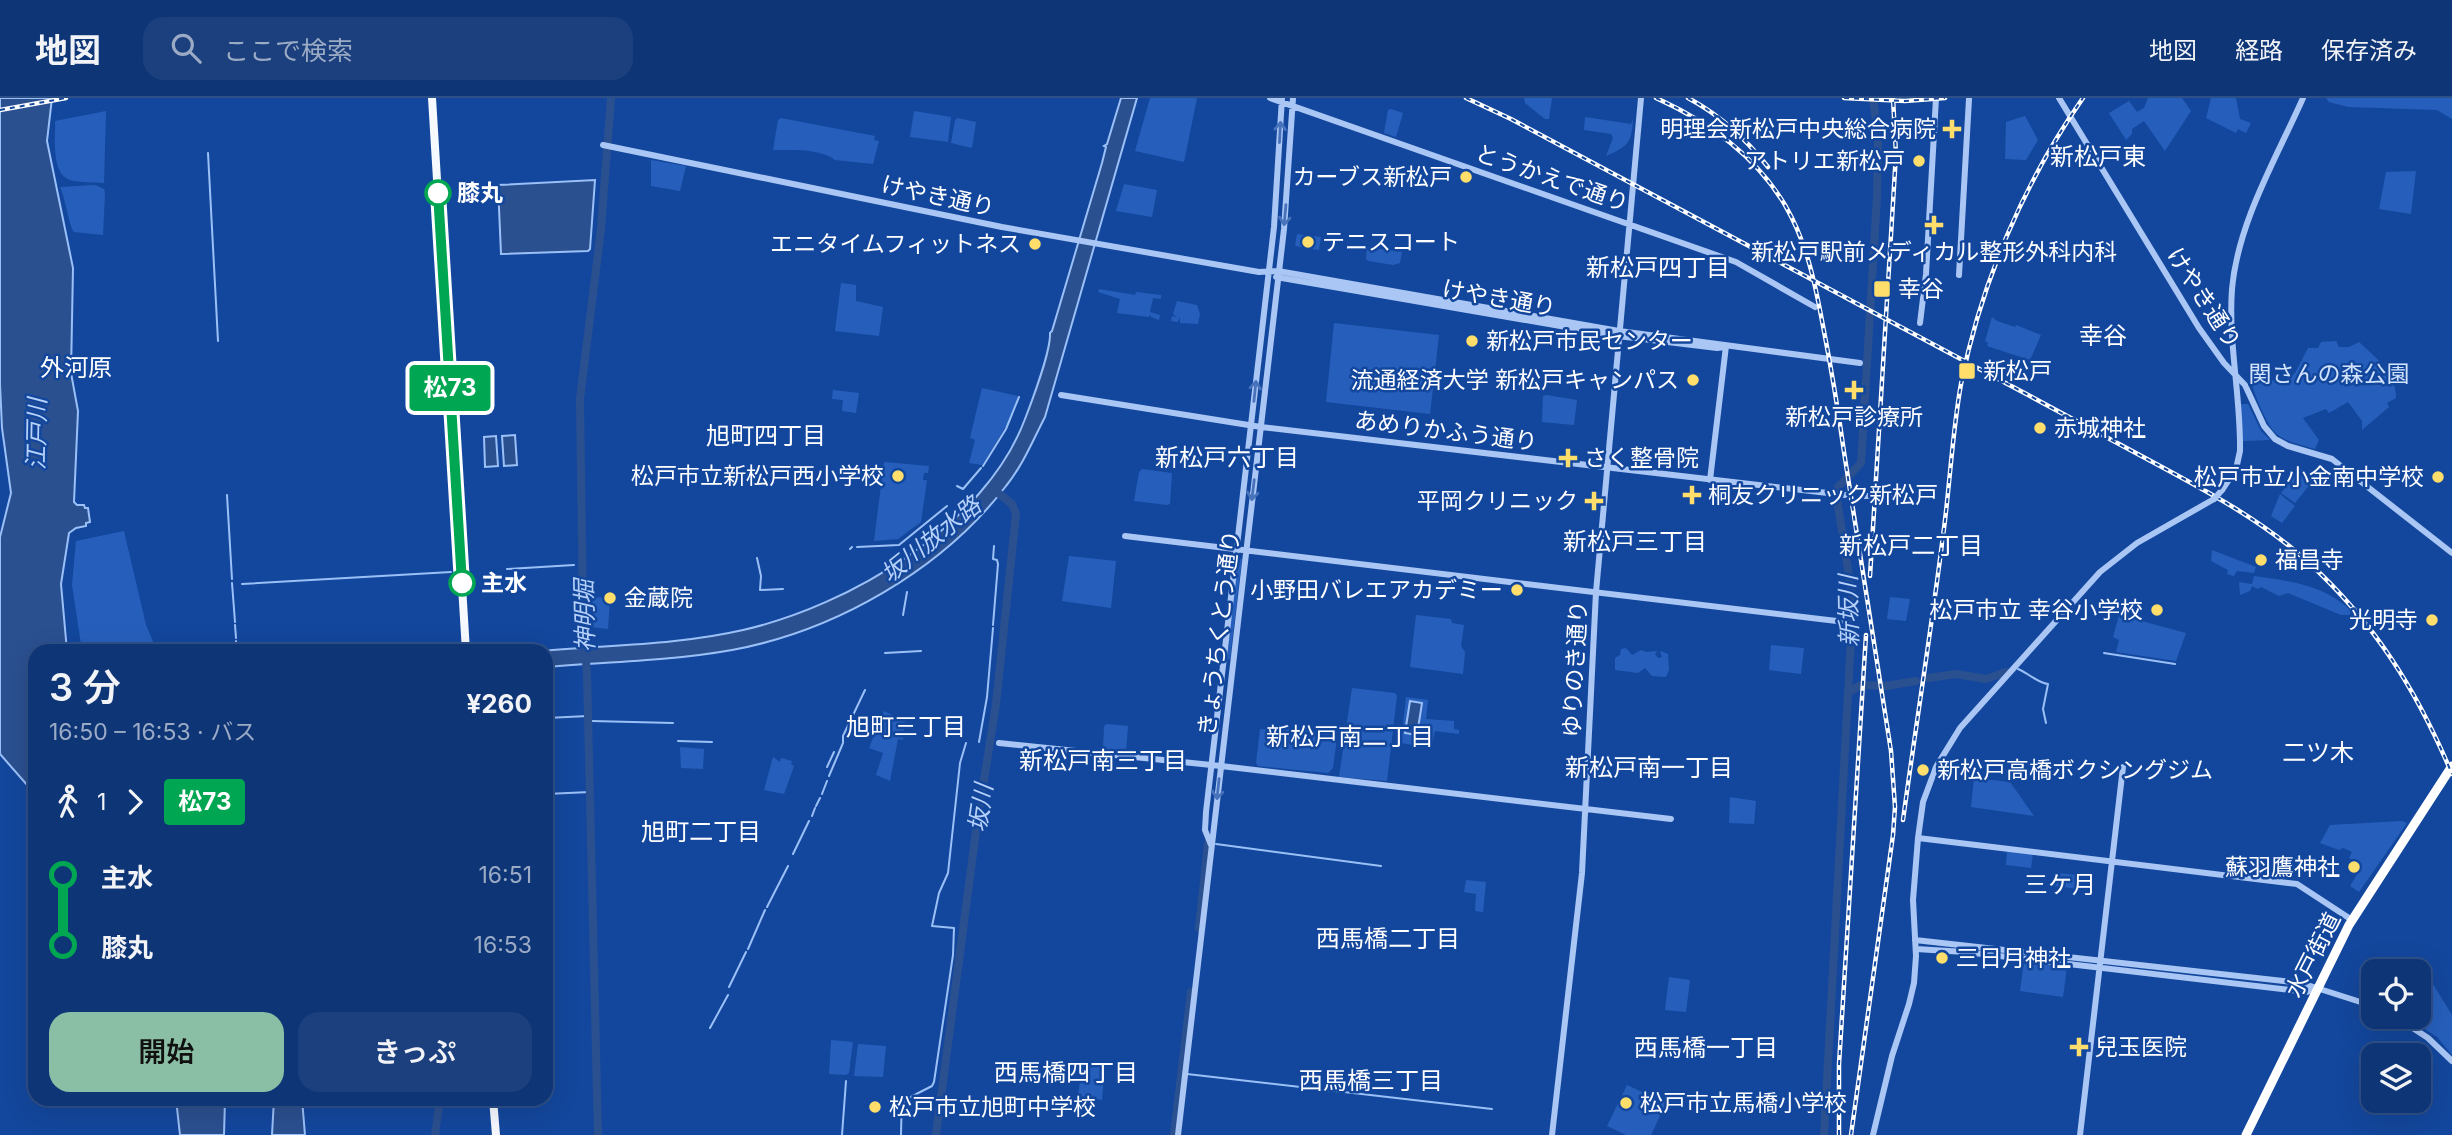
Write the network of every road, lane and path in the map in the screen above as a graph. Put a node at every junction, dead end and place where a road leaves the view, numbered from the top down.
1 (432, 98) edge
2 (1270, 98) edge
3 (1641, 98) edge
4 (1936, 98) edge
5 (2059, 98) edge
6 (2303, 98) edge
7 (1969, 99) edge
8 (1282, 100) edge
9 (1293, 102) edge
10 (606, 145) dead end
11 (1629, 224) junction
12 (1268, 273) junction
13 (1278, 274) junction
14 (1959, 275) dead end
15 (1815, 307) dead end
16 (1920, 323) dead end
17 (1619, 334) junction
18 (1726, 346) junction
19 (1860, 363) dead end
20 (2235, 373) junction
21 (1061, 395) dead end
22 (1251, 426) junction
23 (1261, 427) junction
24 (1606, 468) junction
25 (1710, 480) junction
26 (1845, 495) dead end
27 (1909, 495) dead end
28 (1864, 496) dead end
29 (1125, 536) dead end
30 (1237, 550) junction
31 (1246, 551) junction
32 (2452, 553) edge
33 (1596, 592) junction
34 (1844, 622) dead end
35 (466, 644) edge
36 (999, 743) dead end
37 (1211, 765) junction
38 (1221, 766) junction
39 (2123, 766) dead end
40 (2452, 766) edge
41 (1586, 809) junction
42 (1671, 819) dead end
43 (1918, 838) junction
44 (1212, 847) junction
45 (2112, 861) junction
46 (2352, 920) junction
47 (1915, 940) junction
48 (1916, 949) junction
49 (2101, 965) junction
50 (2317, 989) junction
51 (2361, 1002) edge
52 (2414, 1029) edge
53 (2452, 1061) edge
54 (494, 1106) edge
55 (496, 1135) edge
56 (1178, 1135) edge
57 (1552, 1135) edge
58 (1873, 1135) edge
59 (2080, 1135) edge
60 (2246, 1135) edge

1 - 35 main road
2 - 8 street, とうかえで通り
3 - 11 street, ゆりのき通り
4 - 16 street
5 - 20 street, けやき通り
6 - 20 street
7 - 14 street
8 - 9 street, とうかえで通り
12 -> 8 street, きょうちくとう通り
9 - 11 street, とうかえで通り
9 -> 13 street, きょうちくとう通り
10 - 12 street, けやき通り
11 - 15 street, とうかえで通り
11 - 17 street, ゆりのき通り
12 - 13 street, けやき通り
22 -> 12 street, きょうちくとう通り
13 - 17 street, けやき通り
13 - 23 street, きょうちくとう通り
17 - 18 street, けやき通り
17 - 24 street, ゆりのき通り
18 - 19 street, けやき通り
18 - 25 street
20 - 32 street, けやき通り
20 - 43 street, bridge
21 - 22 street, あめりかふう通り
22 - 23 street, あめりかふう通り
22 - 30 street, きょうちくとう通り
23 - 24 street, あめりかふう通り
23 -> 31 street, きょうちくとう通り
24 - 25 street, あめりかふう通り
24 - 33 street, ゆりのき通り
25 - 26 street, あめりかふう通り
27 - 28 street
29 - 30 street
30 - 31 street
30 - 37 street, きょうちくとう通り
31 - 33 street
31 - 38 street, きょうちくとう通り
33 - 34 street
33 - 41 street, ゆりのき通り
36 - 37 street
37 - 38 street
37 - 44 street, きょうちくとう通り
38 - 41 street
38 -> 44 street, きょうちくとう通り
39 - 45 street
40 - 46 highway, 水戸街道
41 - 42 street
41 - 57 street, ゆりのき通り
43 - 45 street
43 - 47 street
44 - 56 street
45 - 46 street
45 - 49 street
46 - 50 highway, 水戸街道
47 - 48 street
47 - 49 street
48 - 49 street
48 - 58 street
49 - 50 street
49 - 59 street
50 - 51 street
50 - 60 highway, 水戸街道
52 - 53 street
54 - 55 main road

